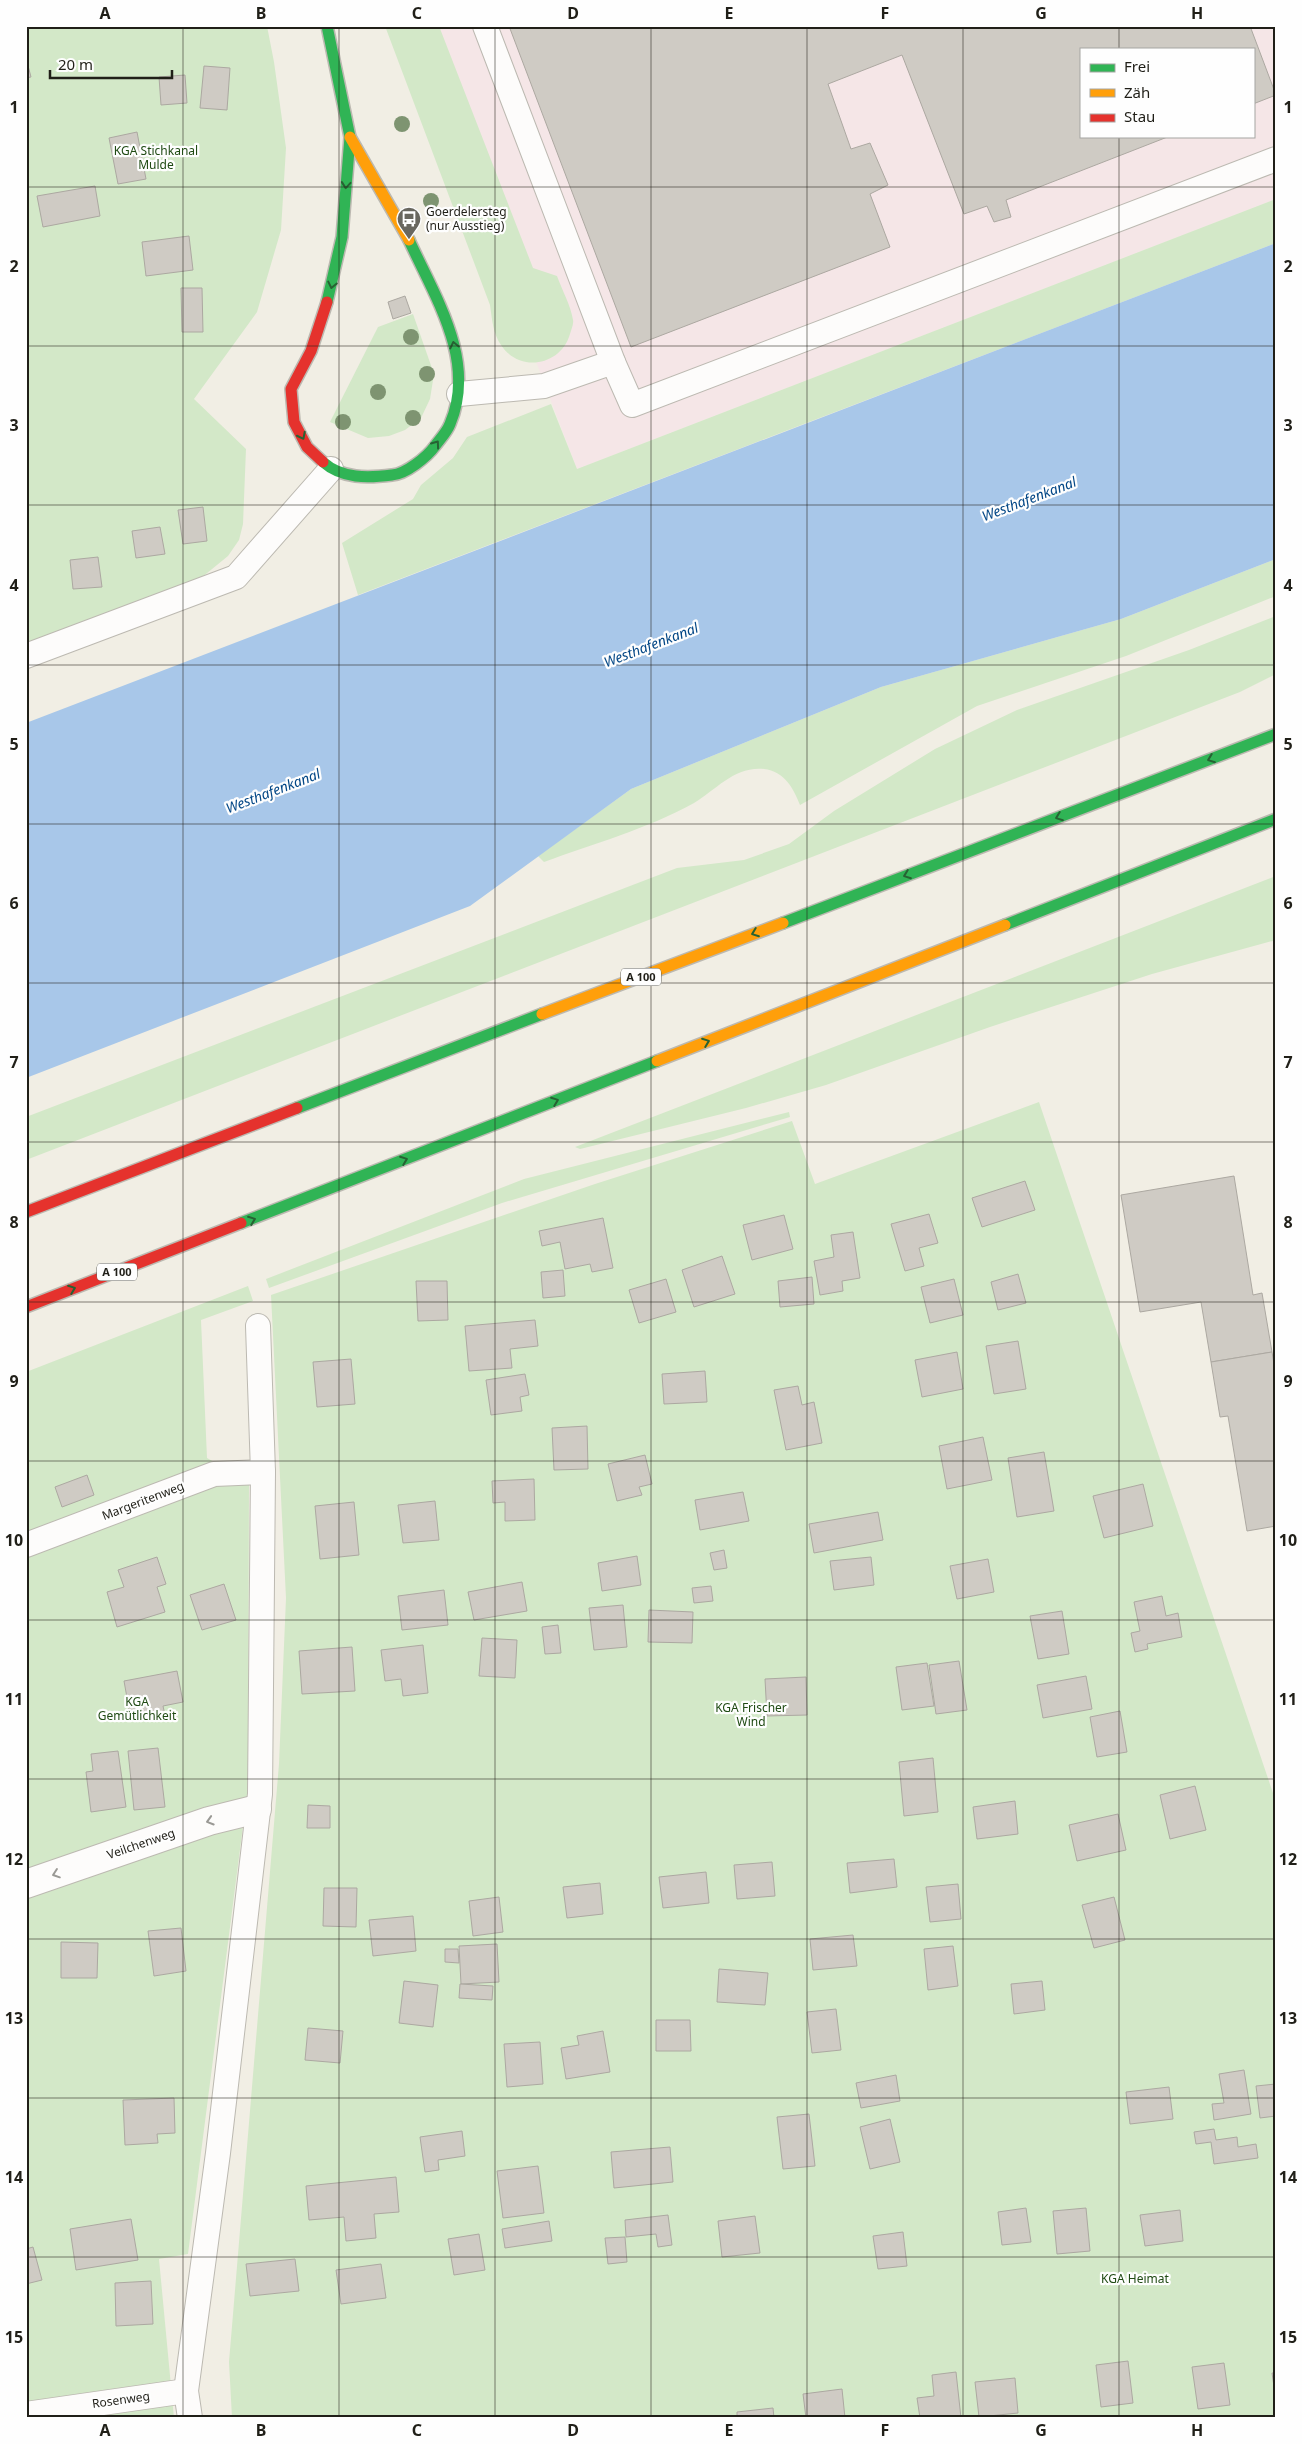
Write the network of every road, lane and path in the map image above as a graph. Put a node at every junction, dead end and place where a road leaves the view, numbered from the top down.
1 (327, 26) edge
2 (485, 26) edge
3 (350, 137) junction
4 (1276, 159) edge
5 (613, 362) junction
6 (459, 394) junction
7 (331, 469) junction
8 (26, 656) edge
9 (1276, 734) edge
10 (1276, 819) edge
11 (26, 1212) edge
12 (26, 1307) edge
13 (258, 1326) dead end
14 (263, 1472) junction
15 (26, 1545) edge
16 (257, 1808) junction
17 (26, 1884) edge
18 (186, 2391) junction
19 (26, 2414) edge
20 (190, 2418) edge

1 - 3 main road
2 - 5 lane
6 -> 3 main road
3 -> 7 main road
4 - 5 lane
5 - 6 lane
7 -> 6 main road
7 - 8 lane
9 -> 11 main road, A 100
12 -> 10 main road, A 100
13 - 14 lane
14 - 15 lane, Margeritenweg
14 - 16 lane
16 -> 17 street, Veilchenweg
16 - 18 lane
18 - 19 lane, Rosenweg
18 - 20 lane

